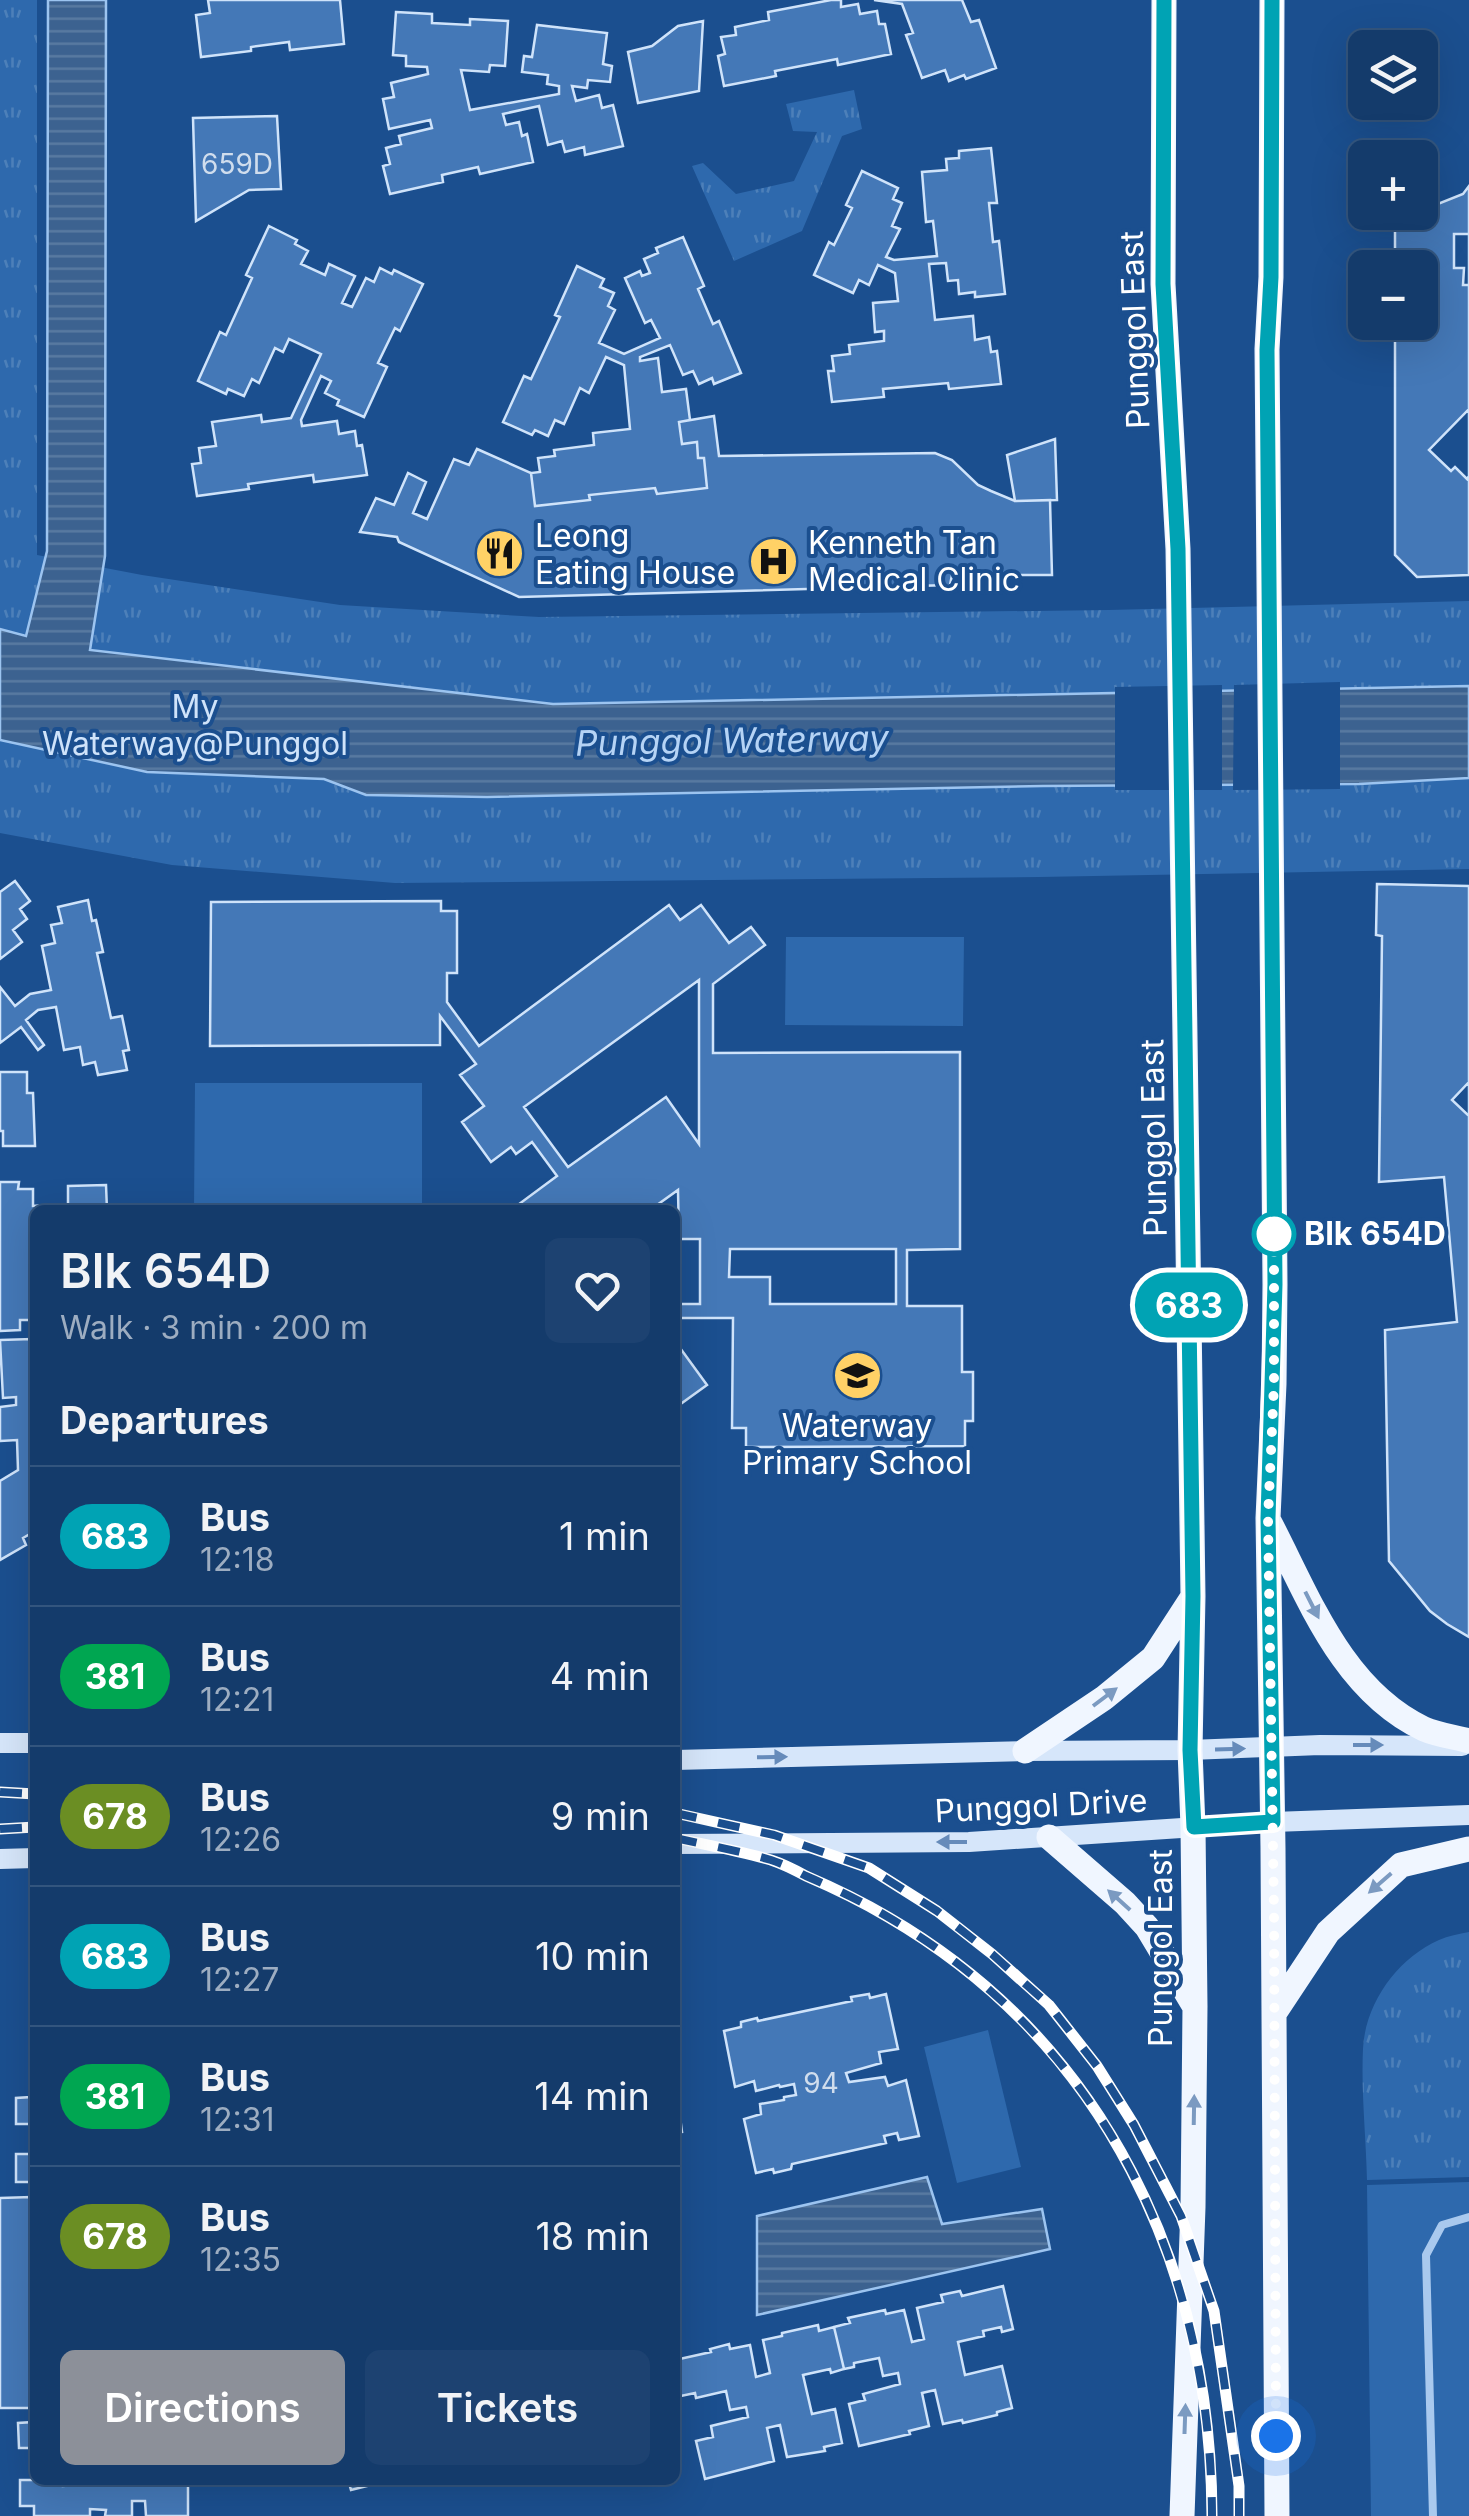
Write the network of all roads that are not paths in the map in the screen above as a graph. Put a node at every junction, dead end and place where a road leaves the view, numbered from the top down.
1 (1164, 0) edge
2 (1272, 0) edge
3 (1268, 1518) junction
4 (1193, 1596) junction
5 (0, 1743) edge
6 (30, 1743) edge
7 (1469, 1744) edge
8 (1271, 1748) junction
9 (1190, 1750) junction
10 (1024, 1751) junction
11 (680, 1760) edge
12 (1469, 1814) edge
13 (1273, 1822) junction
14 (1194, 1827) junction
15 (1050, 1838) junction
16 (680, 1844) edge
17 (1469, 1849) edge
18 (30, 1858) edge
19 (0, 1859) edge
20 (1195, 2008) junction
21 (1275, 2012) junction
22 (1469, 2217) edge
23 (1182, 2516) edge
24 (1277, 2516) edge
25 (1433, 2516) edge

1 - 4 main road, Punggol East
2 - 3 main road
3 -> 7 main road
3 - 8 main road
4 - 9 main road, Punggol East
10 -> 4 main road
5 - 6 street
8 -> 7 street, Punggol Drive
9 -> 8 street, Punggol Drive
8 - 13 main road
9 - 10 street, Punggol Drive
9 - 14 main road, Punggol East
11 -> 10 street, Punggol Drive
12 - 13 street, Punggol Drive
13 - 14 street, Punggol Drive
13 - 21 main road
14 - 15 street, Punggol Drive
14 - 20 main road, Punggol East
15 -> 16 street, Punggol Drive
20 -> 15 main road
17 -> 21 main road
18 - 19 street
23 -> 20 main road, Punggol East
21 - 24 main road
22 - 25 lane

